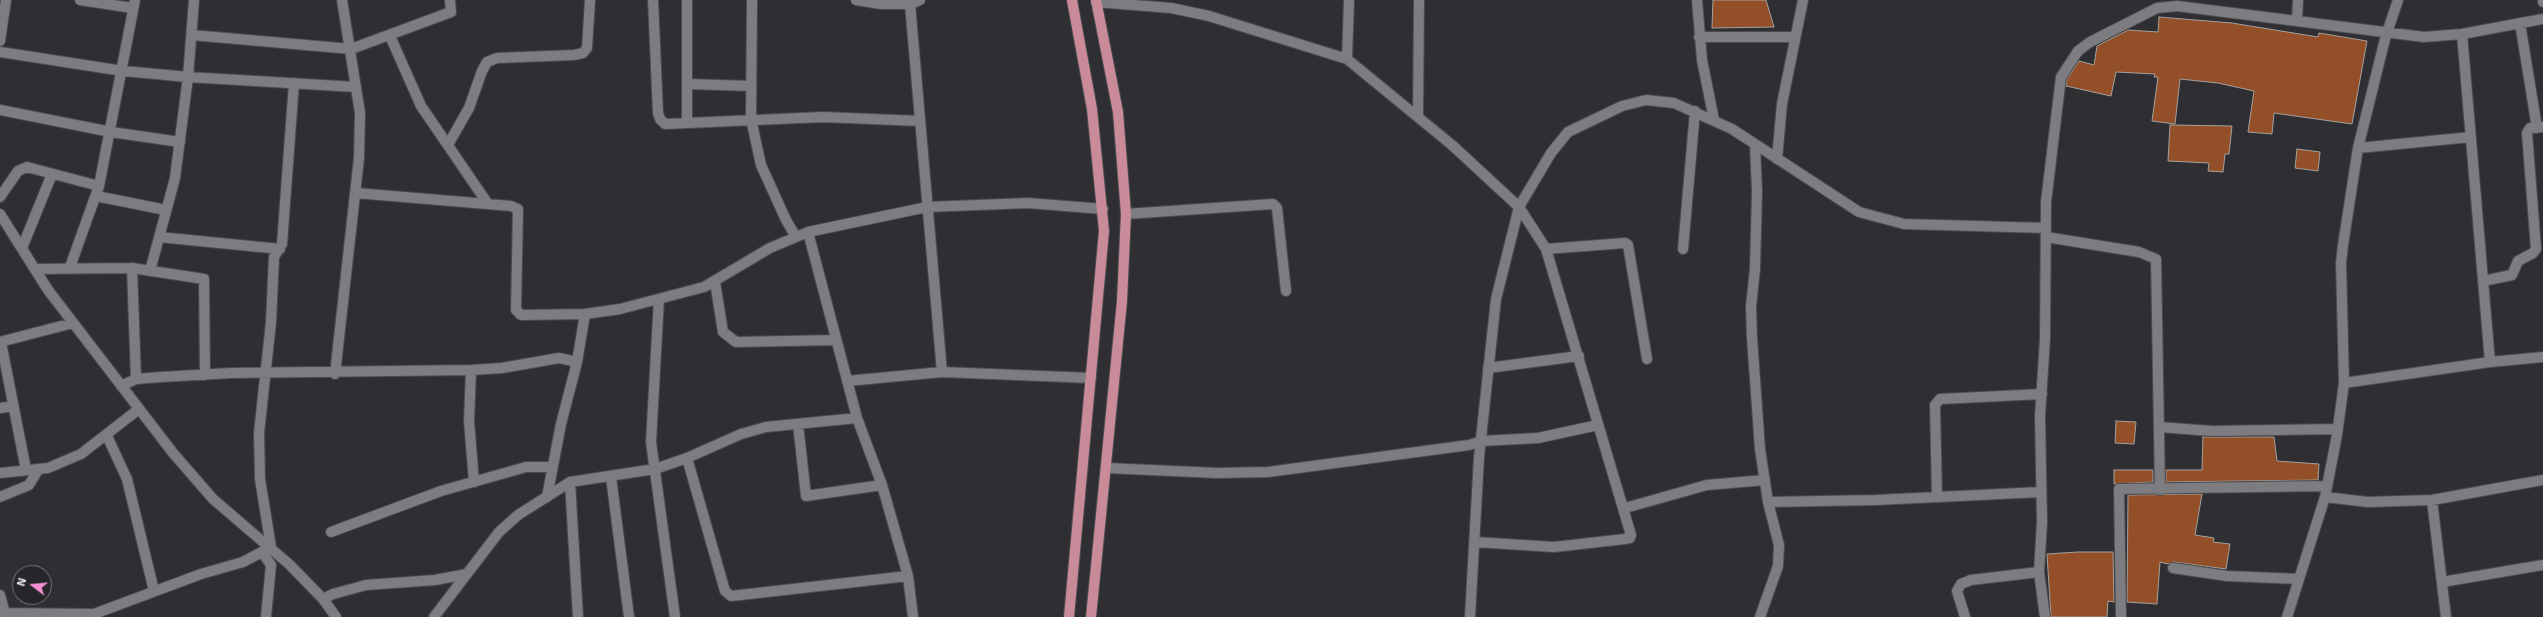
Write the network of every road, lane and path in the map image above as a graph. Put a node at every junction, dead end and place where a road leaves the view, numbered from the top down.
1 (6, 0) edge
2 (80, 0) edge
3 (194, 0) edge
4 (342, 0) edge
5 (450, 0) edge
6 (590, 0) edge
7 (653, 0) edge
8 (687, 0) edge
9 (752, 0) edge
10 (856, 0) edge
11 (1072, 0) edge
12 (1349, 0) edge
13 (1419, 0) edge
14 (1697, 0) edge
15 (1803, 0) edge
16 (2298, 0) edge
17 (2398, 0) edge
18 (1096, 1) edge
19 (915, 2) edge
20 (1121, 2) edge
21 (134, 4) edge
22 (2543, 19) edge
23 (2297, 21) junction
24 (2520, 23) junction
25 (2388, 32) junction
26 (2462, 34) junction
27 (192, 35) junction
28 (390, 36) junction
29 (1699, 37) junction
30 (1795, 37) junction
31 (0, 41) edge
32 (351, 49) junction
33 (0, 52) edge
34 (1347, 59) junction
35 (123, 71) junction
36 (188, 77) junction
37 (294, 83) junction
38 (687, 84) junction
39 (751, 86) junction
40 (356, 87) junction
41 (0, 110) edge
42 (1695, 111) junction
43 (1418, 116) junction
44 (751, 119) junction
45 (920, 120) junction
46 (1714, 120) junction
47 (687, 123) junction
48 (2540, 127) edge
49 (111, 132) junction
50 (2471, 137) junction
51 (180, 142) junction
52 (449, 143) junction
53 (1755, 145) junction
54 (2358, 148) junction
55 (1777, 159) junction
56 (52, 174) junction
57 (99, 186) junction
58 (356, 193) junction
59 (96, 196) junction
60 (0, 197) edge
61 (488, 204) junction
62 (927, 207) junction
63 (1518, 207) junction
64 (1104, 209) junction
65 (166, 210) junction
66 (0, 214) edge
67 (1126, 214) junction
68 (808, 232) junction
69 (2046, 232) junction
70 (159, 237) junction
71 (796, 237) junction
72 (22, 248) junction
73 (280, 249) junction
74 (1546, 249) junction
75 (1683, 249) dead end
76 (70, 267) junction
77 (132, 268) junction
78 (35, 269) junction
79 (150, 271) junction
80 (2483, 281) junction
81 (715, 282) junction
82 (1286, 291) dead end
83 (659, 299) junction
84 (585, 314) junction
85 (73, 323) junction
86 (836, 340) junction
87 (0, 342) edge
88 (1579, 356) junction
89 (2543, 357) edge
90 (1647, 359) dead end
91 (577, 362) junction
92 (2490, 362) junction
93 (1488, 368) junction
94 (471, 370) junction
95 (942, 372) junction
96 (265, 373) junction
97 (335, 374) junction
98 (205, 375) junction
99 (1091, 378) junction
100 (136, 379) junction
101 (847, 380) junction
102 (2344, 383) junction
103 (121, 386) junction
104 (2042, 394) junction
105 (14, 406) junction
106 (0, 408) edge
107 (139, 410) junction
108 (857, 418) junction
109 (798, 424) junction
110 (1598, 425) junction
111 (2159, 427) junction
112 (2337, 429) junction
113 (107, 436) junction
114 (1482, 441) junction
115 (688, 458) junction
116 (551, 467) junction
117 (1107, 468) junction
118 (655, 469) junction
119 (26, 470) junction
120 (38, 470) junction
121 (0, 472) edge
122 (611, 477) junction
123 (1765, 480) junction
124 (2543, 480) edge
125 (474, 482) junction
126 (570, 482) junction
127 (882, 485) junction
128 (2327, 486) junction
129 (2160, 490) junction
130 (2041, 492) junction
131 (0, 497) edge
132 (547, 497) junction
133 (1937, 497) junction
134 (2324, 497) junction
135 (2432, 500) junction
136 (1768, 502) junction
137 (1625, 508) junction
138 (331, 532) dead end
139 (1475, 542) junction
140 (267, 549) junction
141 (2543, 565) edge
142 (2173, 568) dead end
143 (2039, 572) junction
144 (467, 574) junction
145 (908, 576) junction
146 (2299, 579) junction
147 (2442, 582) junction
148 (154, 591) junction
149 (0, 595) edge
150 (323, 599) junction
151 (3, 613) edge
152 (94, 616) edge
153 (266, 617) edge
154 (336, 617) edge
155 (434, 617) edge
156 (578, 617) edge
157 (629, 617) edge
158 (675, 617) edge
159 (913, 617) edge
160 (1068, 617) edge
161 (1091, 617) edge
162 (1470, 617) edge
163 (1760, 617) edge
164 (1965, 617) edge
165 (2045, 617) edge
166 (2121, 617) edge
167 (2287, 617) edge
168 (2446, 617) edge

1 - 31 street
2 - 21 street
3 - 27 street
4 - 32 street
5 - 28 street
6 - 52 street
7 - 47 street
8 - 38 street
9 - 39 street
10 - 19 street
11 - 64 main road
12 - 34 street
13 - 43 street
14 - 29 street
15 - 30 street
16 - 23 street
17 - 25 street
18 - 20 street
18 - 67 main road
19 - 45 street
20 - 34 street
21 - 35 street
22 - 24 street
23 - 25 street
23 - 69 street
24 - 26 street
24 - 48 street
25 - 26 street
25 - 54 street
26 - 50 street
27 - 32 street
27 - 36 street
28 - 32 street
28 - 52 street
29 - 30 street
29 - 46 street
30 - 55 street
32 - 40 street
33 - 35 street
34 - 43 street
35 - 36 street
35 - 49 street
36 - 37 street
36 - 51 street
37 - 40 street
37 - 73 street
38 - 39 street
38 - 47 street
39 - 44 street
40 - 58 street
41 - 49 street
42 - 46 street
42 - 63 street
42 - 75 street
43 - 63 street
44 - 45 street
44 - 47 street
44 - 71 street
45 - 62 street
46 - 53 street
48 - 80 street
49 - 51 street
49 - 57 street
50 - 54 street
50 - 80 street
51 - 65 street
52 - 61 street
53 - 55 street
53 - 123 street
54 - 102 street
55 - 69 street
56 - 57 street
56 - 60 street
56 - 72 street
57 - 59 street
58 - 61 street
58 - 97 street
59 - 65 street
59 - 76 street
61 - 84 street
62 - 64 street
62 - 68 street
62 - 95 street
63 - 74 street
63 - 93 street
64 - 99 main road
65 - 70 street
66 - 72 street
67 - 82 street
67 - 117 main road
68 - 71 street
68 - 86 street
69 - 104 street
69 - 111 street
70 - 73 street
70 - 79 street
71 - 81 street
72 - 78 street
73 - 96 street
74 - 88 street
74 - 90 street
76 - 77 street
76 - 78 street
77 - 79 street
77 - 100 street
78 - 85 street
79 - 98 street
80 - 92 street
81 - 83 street
81 - 86 street
83 - 84 street
83 - 118 street
84 - 91 street
85 - 87 street
85 - 103 street
86 - 101 street
87 - 105 street
88 - 93 street
88 - 110 street
89 - 92 street
91 - 94 street
91 - 116 street
92 - 102 street
93 - 114 street
94 - 97 street
94 - 125 street
95 - 99 street
95 - 101 street
96 - 97 street
96 - 98 street
96 - 140 street
98 - 100 street
99 - 160 main road
100 - 103 street
101 - 108 street
102 - 112 street
103 - 107 street
104 - 130 street
104 - 133 street
105 - 106 street
105 - 119 street
107 - 113 street
107 - 140 street
108 - 109 street
108 - 127 street
109 - 115 street
109 - 127 street
110 - 114 street
110 - 137 street
111 - 112 street
111 - 129 street
112 - 128 street
113 - 120 street
113 - 148 street
114 - 117 street
114 - 139 street
115 - 118 street
115 - 145 street
116 - 125 street
116 - 132 street
117 - 161 main road
118 - 122 street
118 - 158 street
119 - 120 street
119 - 121 street
120 - 131 street
122 - 126 street
122 - 157 street
123 - 136 street
123 - 137 street
124 - 135 street
125 - 138 street
126 - 132 street
126 - 156 street
127 - 145 street
128 - 129 street
128 - 134 street
129 - 166 street
130 - 133 street
130 - 143 street
132 - 144 street
133 - 136 street
134 - 135 street
134 - 146 street
135 - 147 street
136 - 163 street
137 - 139 street
139 - 162 street
140 - 148 street
140 - 150 street
140 - 153 street
141 - 147 street
142 - 146 street
143 - 164 street
143 - 165 street
144 - 150 street
144 - 155 street
145 - 159 street
146 - 167 street
147 - 168 street
148 - 152 street
149 - 151 street
150 - 154 street
151 - 152 street

